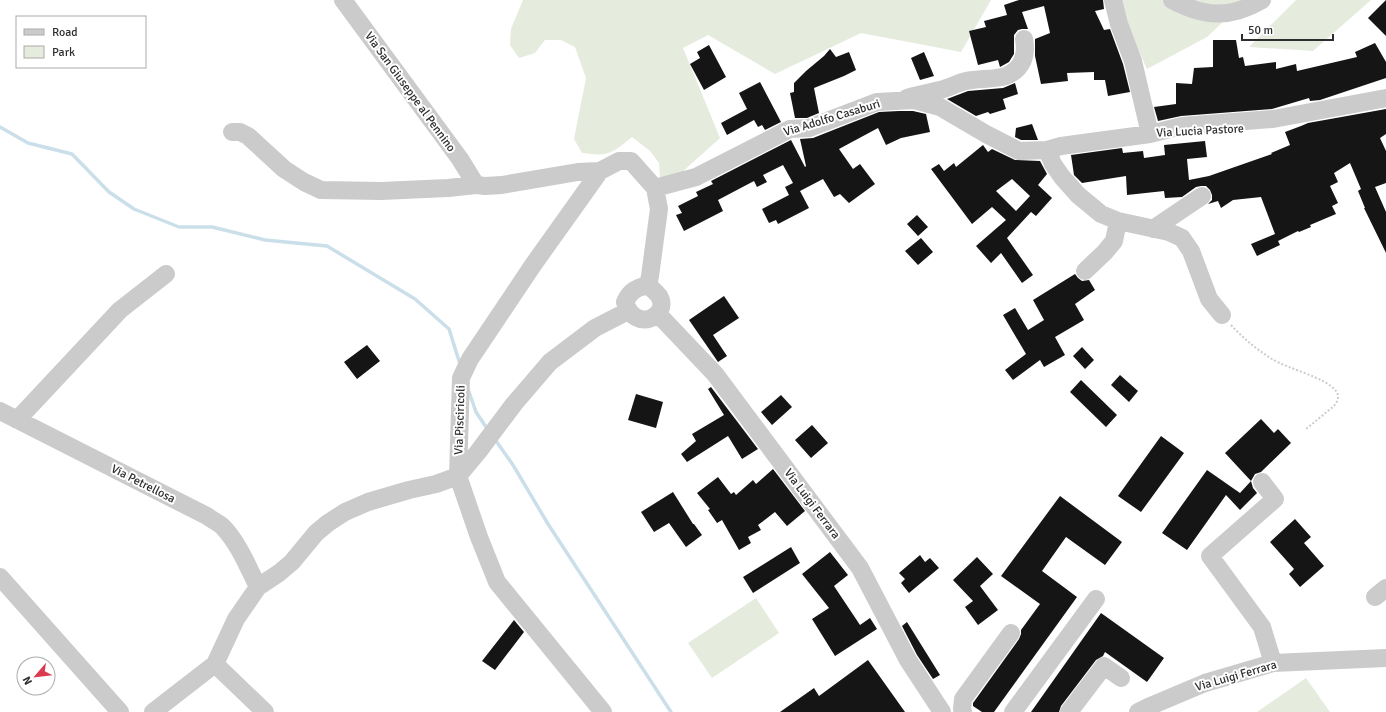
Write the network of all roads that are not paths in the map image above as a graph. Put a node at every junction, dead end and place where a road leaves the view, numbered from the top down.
1 (343, 0) edge
2 (1112, 0) edge
3 (1172, 0) edge
4 (1262, 0) edge
5 (1024, 39) dead end
6 (1386, 98) edge
7 (896, 101) junction
8 (232, 132) dead end
9 (1150, 134) junction
10 (1047, 150) junction
11 (600, 171) junction
12 (476, 185) junction
13 (655, 188) junction
14 (1202, 196) dead end
15 (1118, 221) junction
16 (1153, 229) junction
17 (1085, 272) dead end
18 (166, 274) dead end
19 (648, 285) junction
20 (628, 311) junction
21 (658, 314) junction
22 (1222, 315) road end
23 (0, 411) edge
24 (17, 420) junction
25 (458, 469) junction
26 (1262, 482) dead end
27 (0, 577) edge
28 (258, 587) junction
29 (1096, 599) dead end
30 (1011, 633) dead end
31 (1386, 658) edge
32 (1272, 663) junction
33 (215, 664) junction
34 (1121, 678) dead end
35 (120, 712) edge
36 (152, 712) edge
37 (265, 712) edge
38 (603, 712) edge
39 (942, 712) edge
40 (963, 712) edge
41 (1013, 712) edge
42 (1069, 712) edge
43 (1138, 712) edge

1 - 12 street, Via San Giuseppe al Pennino
2 - 9 street
3 - 4 street
5 - 7 street
6 - 9 street, Via Lucia Pastore
7 - 10 street, Via Adolfo Casaburi
7 - 13 street, Via Adolfo Casaburi
8 - 12 street
9 - 10 street, Via Adolfo Casaburi
10 - 15 street
11 - 12 street
11 - 13 street
11 - 25 street, Via Pisciricoli
13 - 19 street
14 - 16 street
15 - 16 street
15 - 17 street
16 - 22 street
18 - 24 street
19 - 20 street
19 - 21 street
20 - 21 street
20 - 25 street
21 - 39 street, Via Luigi Ferrara
23 - 24 street, Via Petrellosa
24 - 28 street, Via Petrellosa
25 - 28 street
25 - 38 street
26 - 32 street
27 - 35 street
28 - 33 street
29 - 41 street
30 - 40 street
31 - 32 street, Via Luigi Ferrara
32 - 43 street, Via Luigi Ferrara
33 - 36 street
33 - 37 street
34 - 42 street

